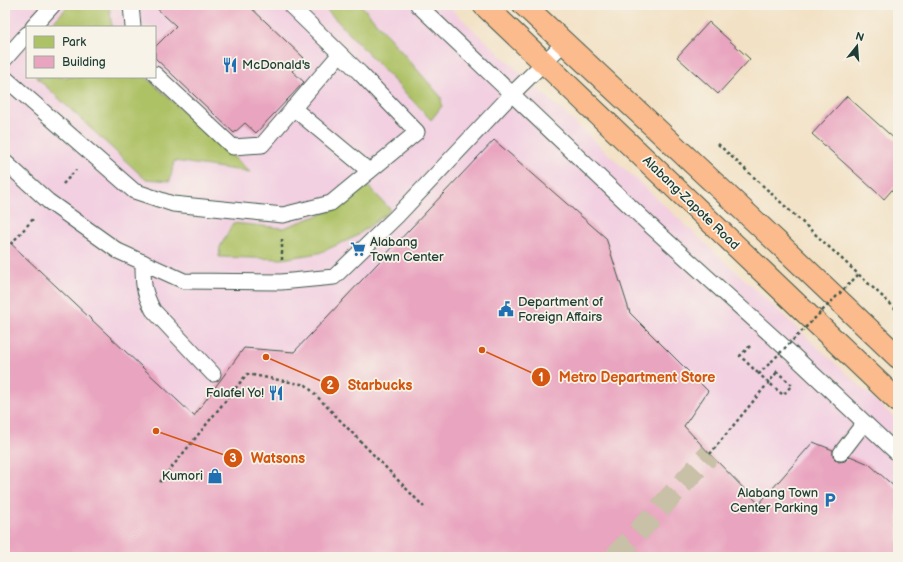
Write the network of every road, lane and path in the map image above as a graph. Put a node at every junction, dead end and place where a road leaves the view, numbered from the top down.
1 (53, 5) edge
2 (131, 5) edge
3 (290, 5) edge
4 (418, 5) edge
5 (484, 5) edge
6 (524, 5) edge
7 (34, 26) edge
8 (133, 26) edge
9 (26, 35) edge
10 (564, 43) junction
11 (340, 54) junction
12 (5, 59) edge
13 (545, 62) junction
14 (156, 75) edge
15 (5, 78) edge
16 (512, 93) junction
17 (293, 108) junction
18 (718, 144) dead end
19 (91, 153) junction
20 (5, 162) edge
21 (369, 171) junction
22 (48, 201) junction
23 (283, 215) junction
24 (11, 244) dead end
25 (142, 262) junction
26 (859, 274) junction
27 (281, 282) junction
28 (898, 311) edge
29 (754, 351) dead end
30 (793, 355) junction
31 (898, 357) edge
32 (765, 361) dead end
33 (770, 366) dead end
34 (776, 370) dead end
35 (214, 374) dead end
36 (759, 374) junction
37 (898, 401) edge
38 (864, 423) junction
39 (841, 453) dead end
40 (710, 454) tunnel mouth
41 (898, 454) edge
42 (160, 482) dead end
43 (424, 507) dead end

1 - 7 lane
2 - 8 lane
3 - 11 lane
4 - 16 lane
5 - 13 highway, Alabang-Zapote Road
6 - 10 highway
9 - 12 lane
10 - 13 lane
10 - 31 highway
11 - 17 lane
11 - 21 lane
13 - 16 lane
13 - 37 highway, Alabang-Zapote Road
14 - 17 lane
15 - 19 lane
16 - 27 lane
16 - 30 lane
17 - 21 lane
18 - 26 path
19 - 22 path
19 - 23 lane
20 - 22 lane
21 - 23 lane
22 - 24 path
22 - 25 lane
23 - 27 path
25 - 27 lane
25 - 35 lane
26 - 28 path
26 - 36 path, bridge
29 - 36 path
30 - 38 lane
30 - 40 path
32 - 33 path, bridge
34 - 36 path, bridge
38 - 39 lane
38 - 41 lane
42 - 43 path

